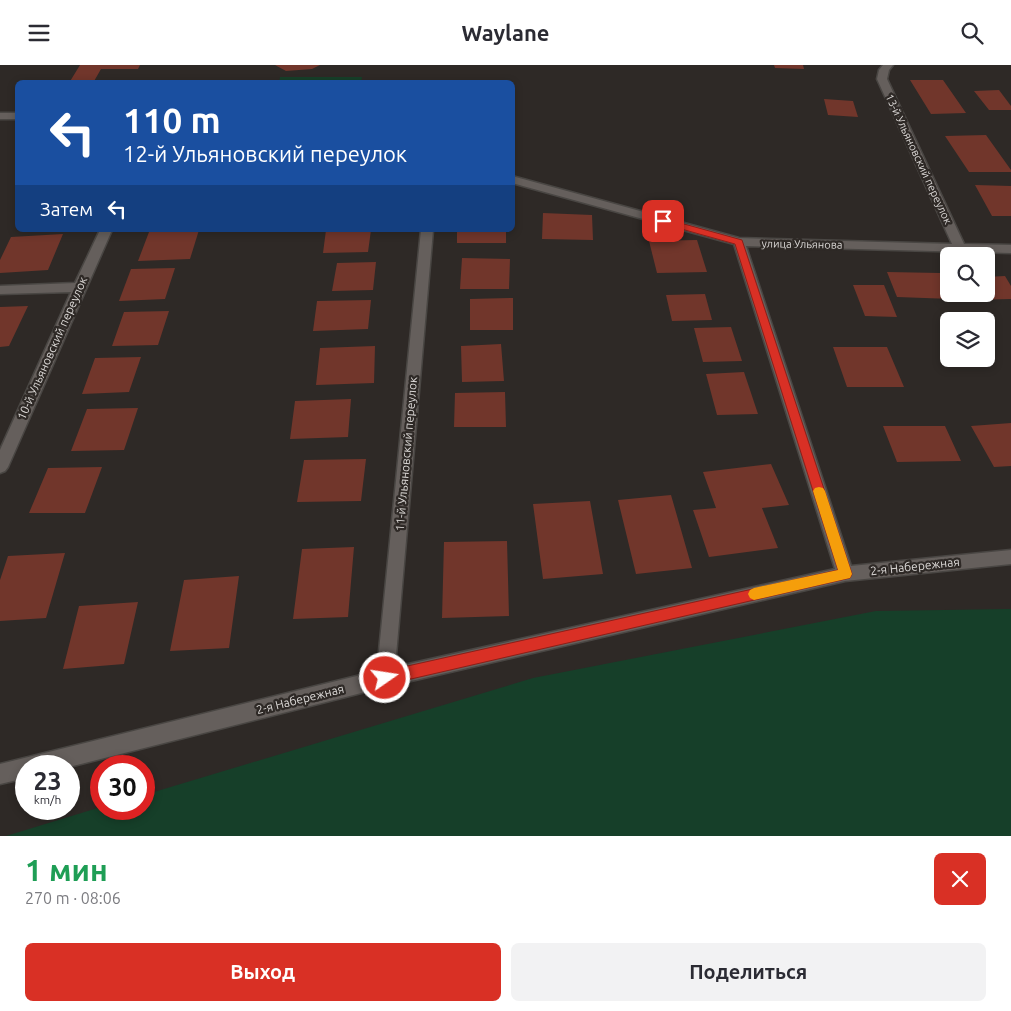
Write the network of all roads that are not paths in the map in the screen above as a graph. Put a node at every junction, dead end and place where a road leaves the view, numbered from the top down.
1 (886, 67) edge
2 (0, 116) edge
3 (15, 116) edge
4 (515, 180) edge
5 (105, 232) edge
6 (427, 232) edge
7 (739, 243) junction
8 (960, 247) edge
9 (940, 248) edge
10 (995, 249) edge
11 (1011, 249) edge
12 (79, 287) junction
13 (0, 290) edge
14 (0, 467) edge
15 (1011, 557) edge
16 (845, 574) junction
17 (385, 678) junction
18 (76, 755) edge
19 (15, 771) edge
20 (0, 774) edge

1 - 8 street, 13-й Ульяновский переулок
2 - 3 street
4 - 7 street, улица Ульянова
5 - 12 street, 10-й Ульяновский переулок
6 - 17 street, 11-й Ульяновский переулок
7 - 9 street, улица Ульянова
7 - 16 street
10 - 11 street, улица Ульянова
12 - 13 street
12 - 14 street, 10-й Ульяновский переулок
15 - 16 street, 2-я Набережная
16 - 17 street, 2-я Набережная
17 - 18 street, 2-я Набережная
19 - 20 street

